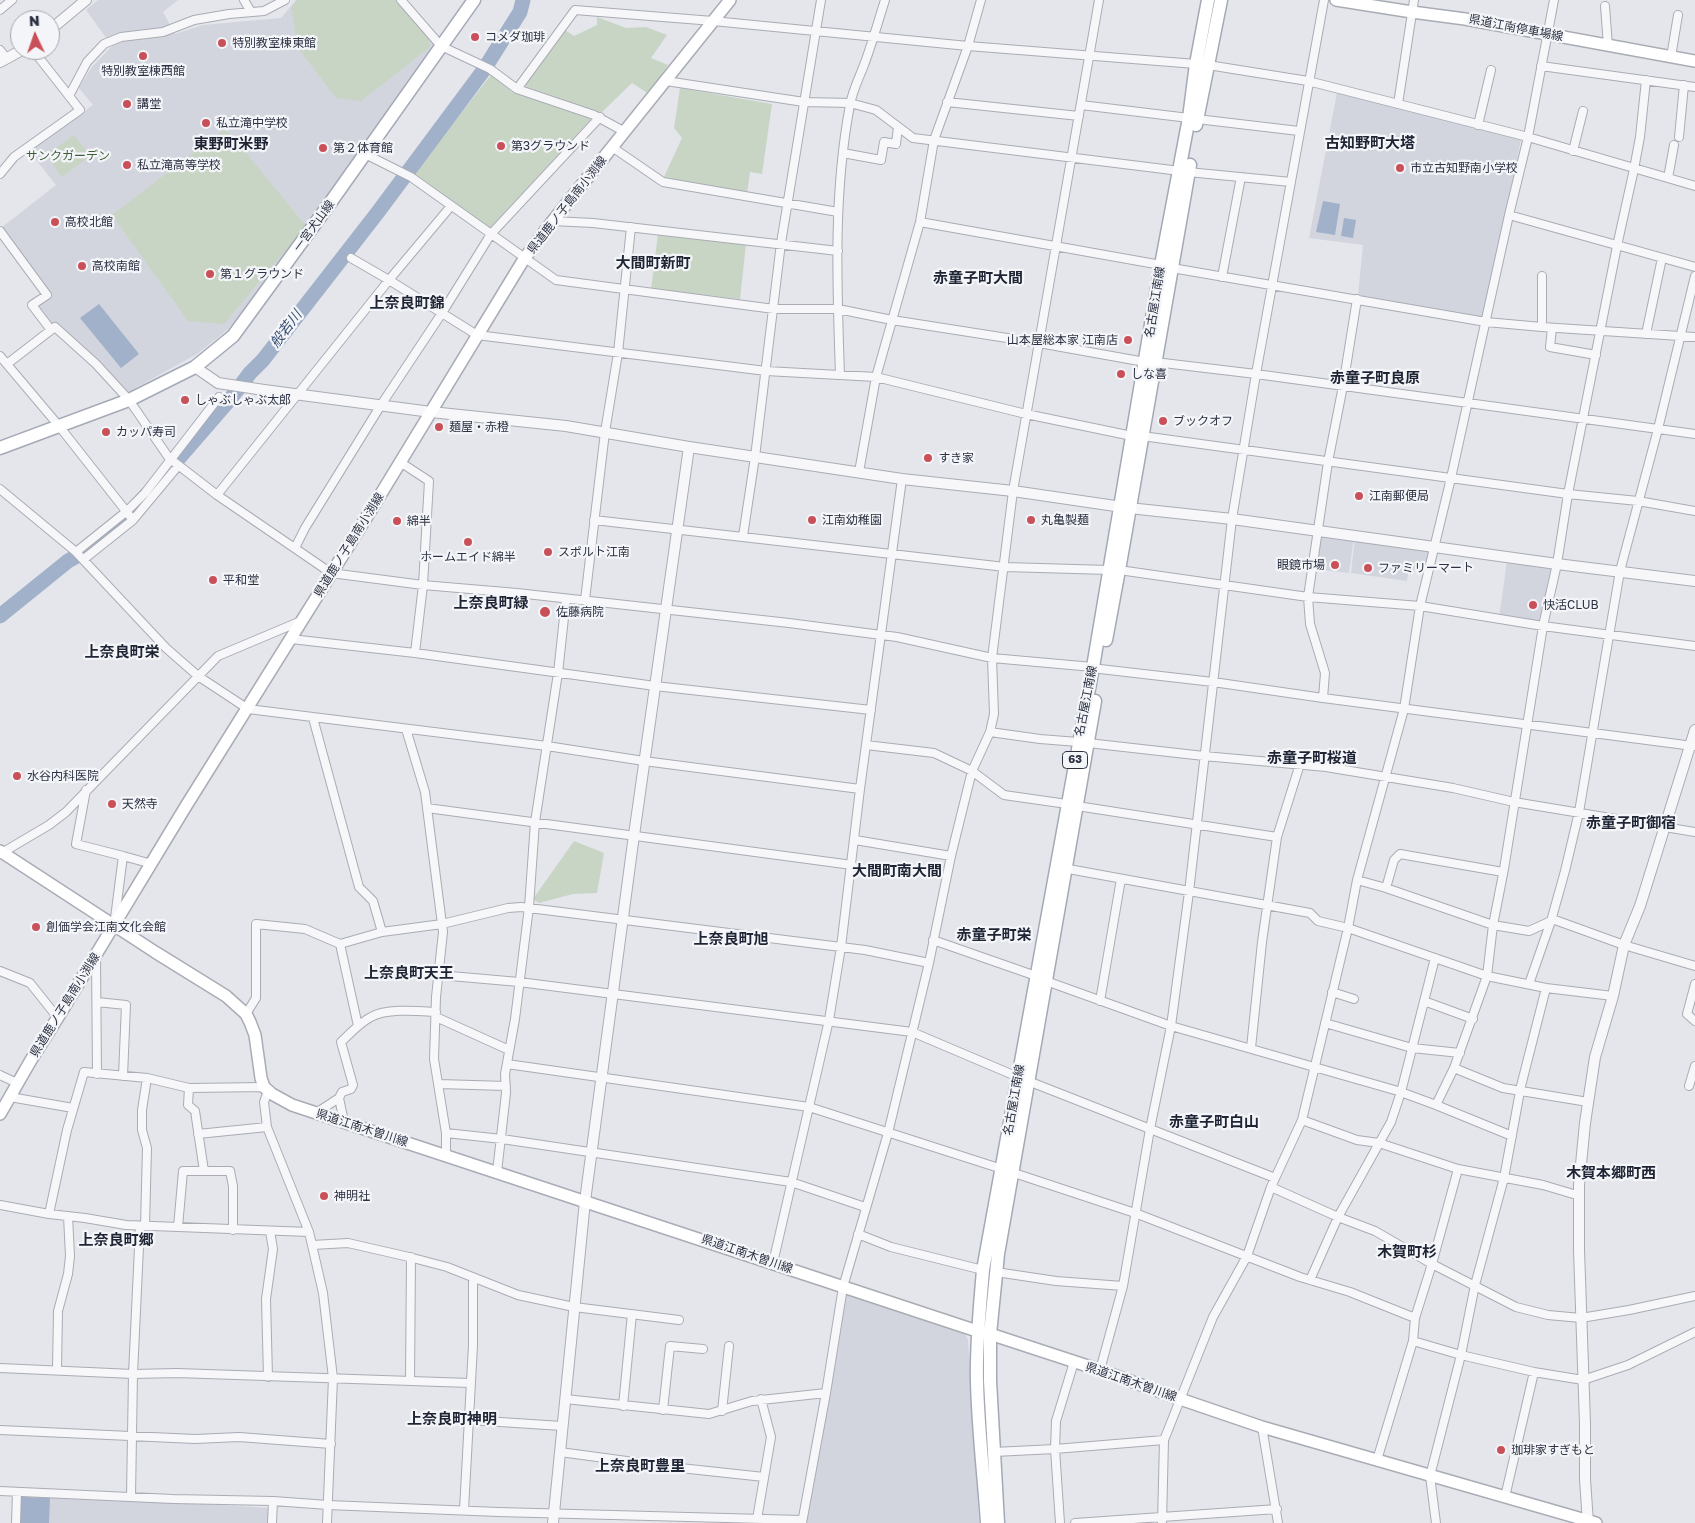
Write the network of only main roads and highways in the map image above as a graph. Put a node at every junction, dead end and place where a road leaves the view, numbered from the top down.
1 (474, 0) edge
2 (730, 0) edge
3 (1208, 0) edge
4 (1221, 0) edge
5 (1336, 0) edge
6 (1695, 61) edge
7 (1202, 65) junction
8 (0, 448) edge
9 (1, 852) edge
10 (115, 925) junction
11 (0, 1114) edge
12 (1007, 1171) junction
13 (984, 1333) junction
14 (1591, 1522) edge
15 (987, 1523) edge
16 (998, 1523) edge

1 - 8 main road, 一宮犬山線
2 - 10 main road, 県道鹿ノ子島南小渕線
3 - 7 main road, 名古屋江南線 / 63
4 - 7 main road, 名古屋江南線 / 63
5 - 6 main road, 県道江南停車場線
7 - 12 main road, 名古屋江南線 / 63
9 - 10 main road
10 - 11 main road, 県道鹿ノ子島南小渕線
10 - 13 main road, 県道江南木曽川線
12 - 13 main road, 名古屋江南線 / 63
12 - 13 main road, 名古屋江南線 / 63
13 - 14 main road, 県道江南木曽川線
13 - 15 main road, 名古屋江南線 / 63
13 - 16 main road, 名古屋江南線 / 63

